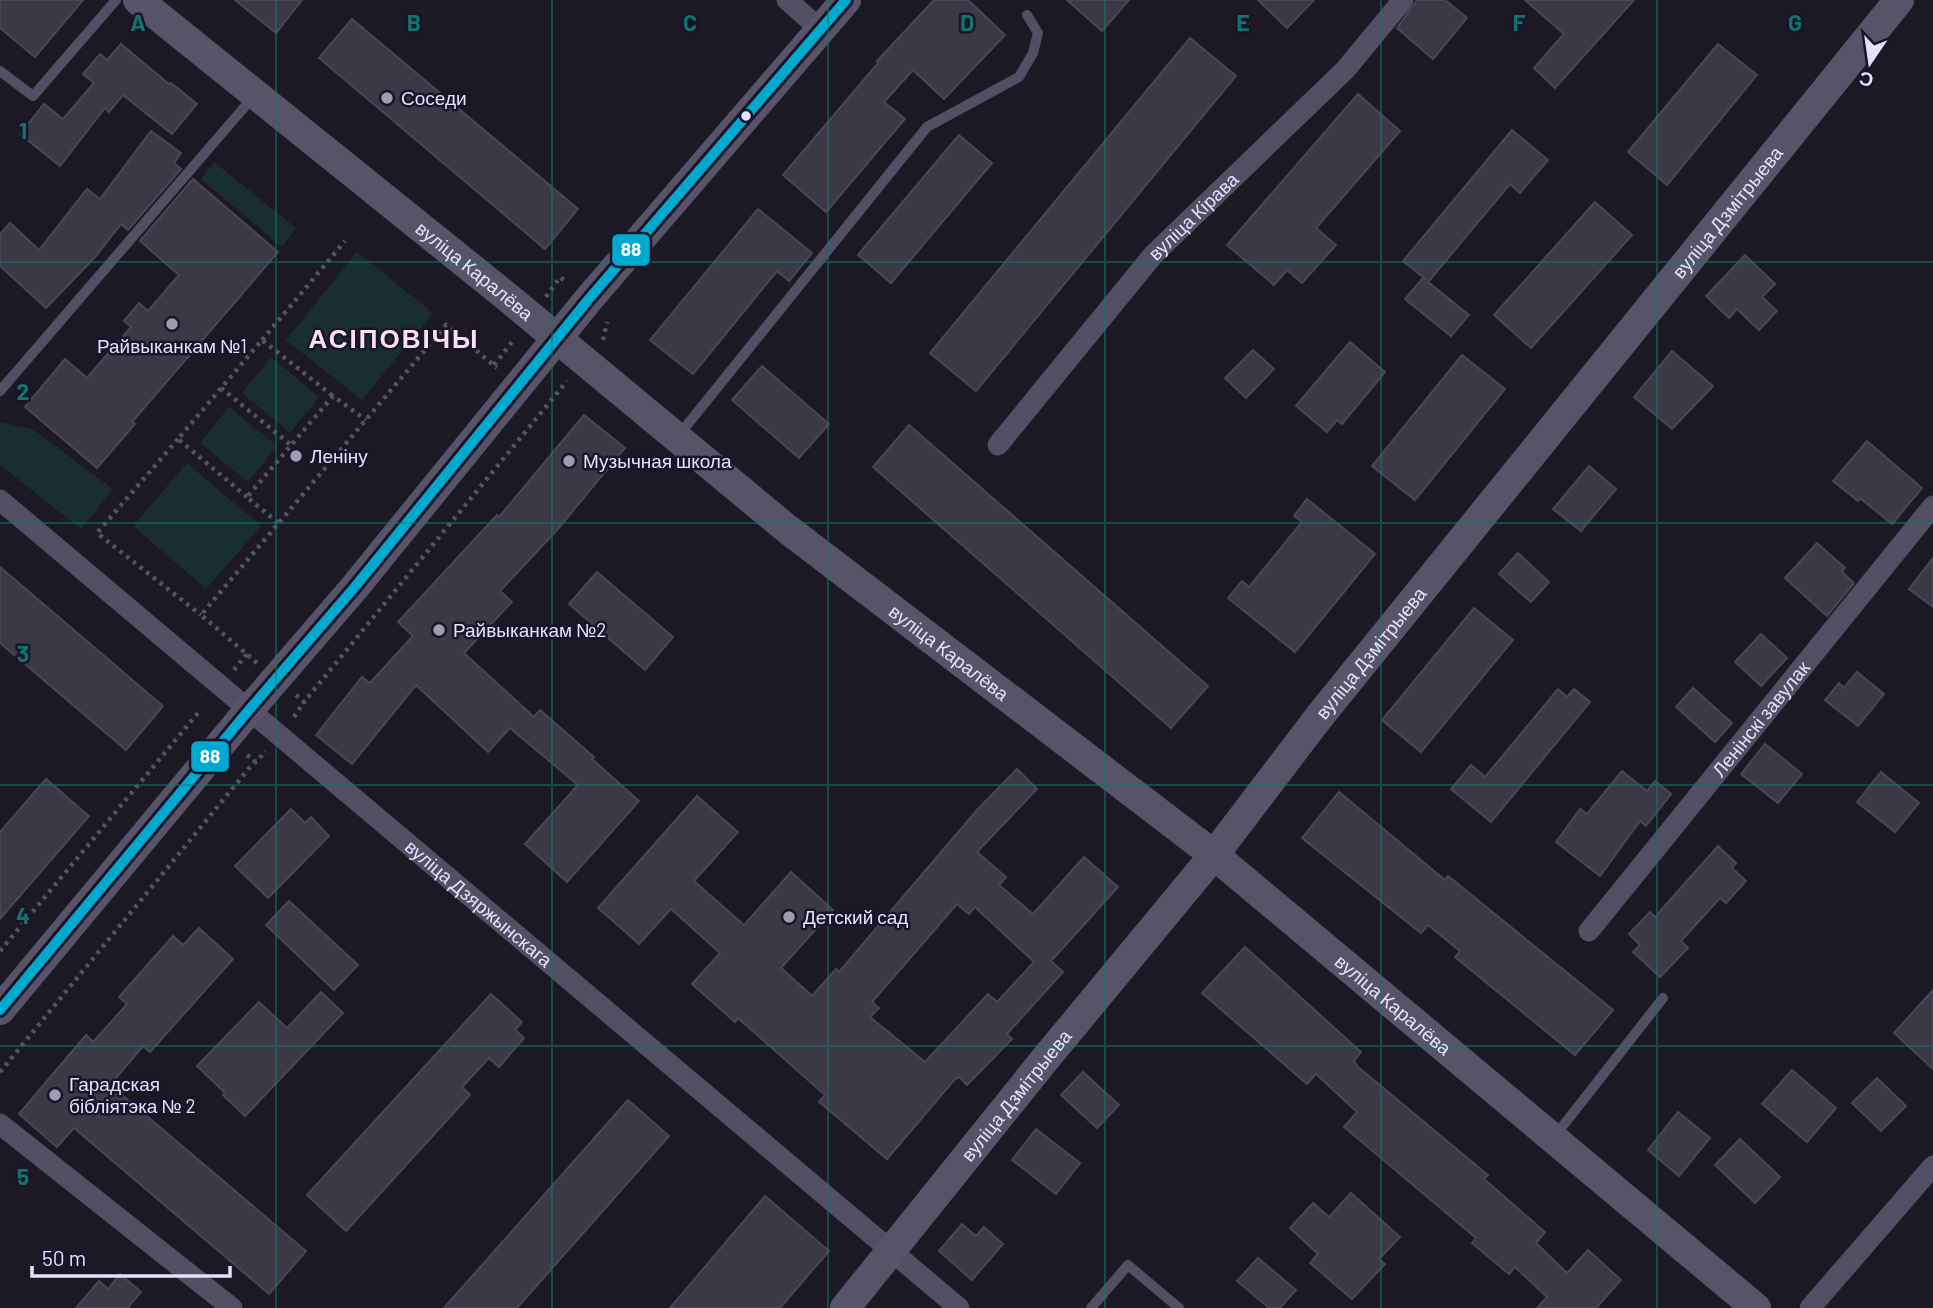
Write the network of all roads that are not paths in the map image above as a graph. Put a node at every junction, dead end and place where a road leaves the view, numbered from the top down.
1 (116, 0) edge
2 (138, 0) edge
3 (787, 0) edge
4 (846, 0) edge
5 (1403, 0) edge
6 (1899, 0) edge
7 (1027, 15) dead end
8 (821, 30) junction
9 (0, 71) edge
10 (256, 94) junction
11 (558, 339) junction
12 (0, 391) edge
13 (677, 438) junction
14 (998, 445) dead end
15 (0, 500) edge
16 (1933, 506) edge
17 (249, 709) junction
18 (1213, 855) junction
19 (1589, 931) dead end
20 (1663, 998) dead end
21 (0, 1010) edge
22 (0, 1124) edge
23 (1553, 1139) junction
24 (1933, 1166) edge
25 (891, 1252) junction
26 (232, 1308) edge
27 (845, 1308) edge
28 (959, 1308) edge
29 (1091, 1308) edge
30 (1179, 1308) edge
31 (1756, 1308) edge
32 (1810, 1308) edge

1 - 9 lane
2 - 10 street, вуліца Каралёва
3 - 8 street
4 - 8 street
5 - 14 street, вуліца Кірава
6 - 18 street, вуліца Дзмітрыева
7 - 13 lane
8 - 11 street
10 - 11 street, вуліца Каралёва
10 - 12 lane
11 - 13 street, вуліца Каралёва
11 - 17 street
13 - 18 street, вуліца Каралёва
15 - 17 street, вуліца Дзяржынскага
16 - 19 street, Ленінскі завулак
17 - 21 street
17 - 25 street, вуліца Дзяржынскага
18 - 23 street, вуліца Каралёва
18 - 25 street, вуліца Дзмітрыева
20 - 23 lane
22 - 26 street
23 - 31 street, вуліца Каралёва
24 - 32 street
25 - 27 street, вуліца Дзмітрыева
25 - 28 street, вуліца Дзяржынскага
29 - 30 lane

